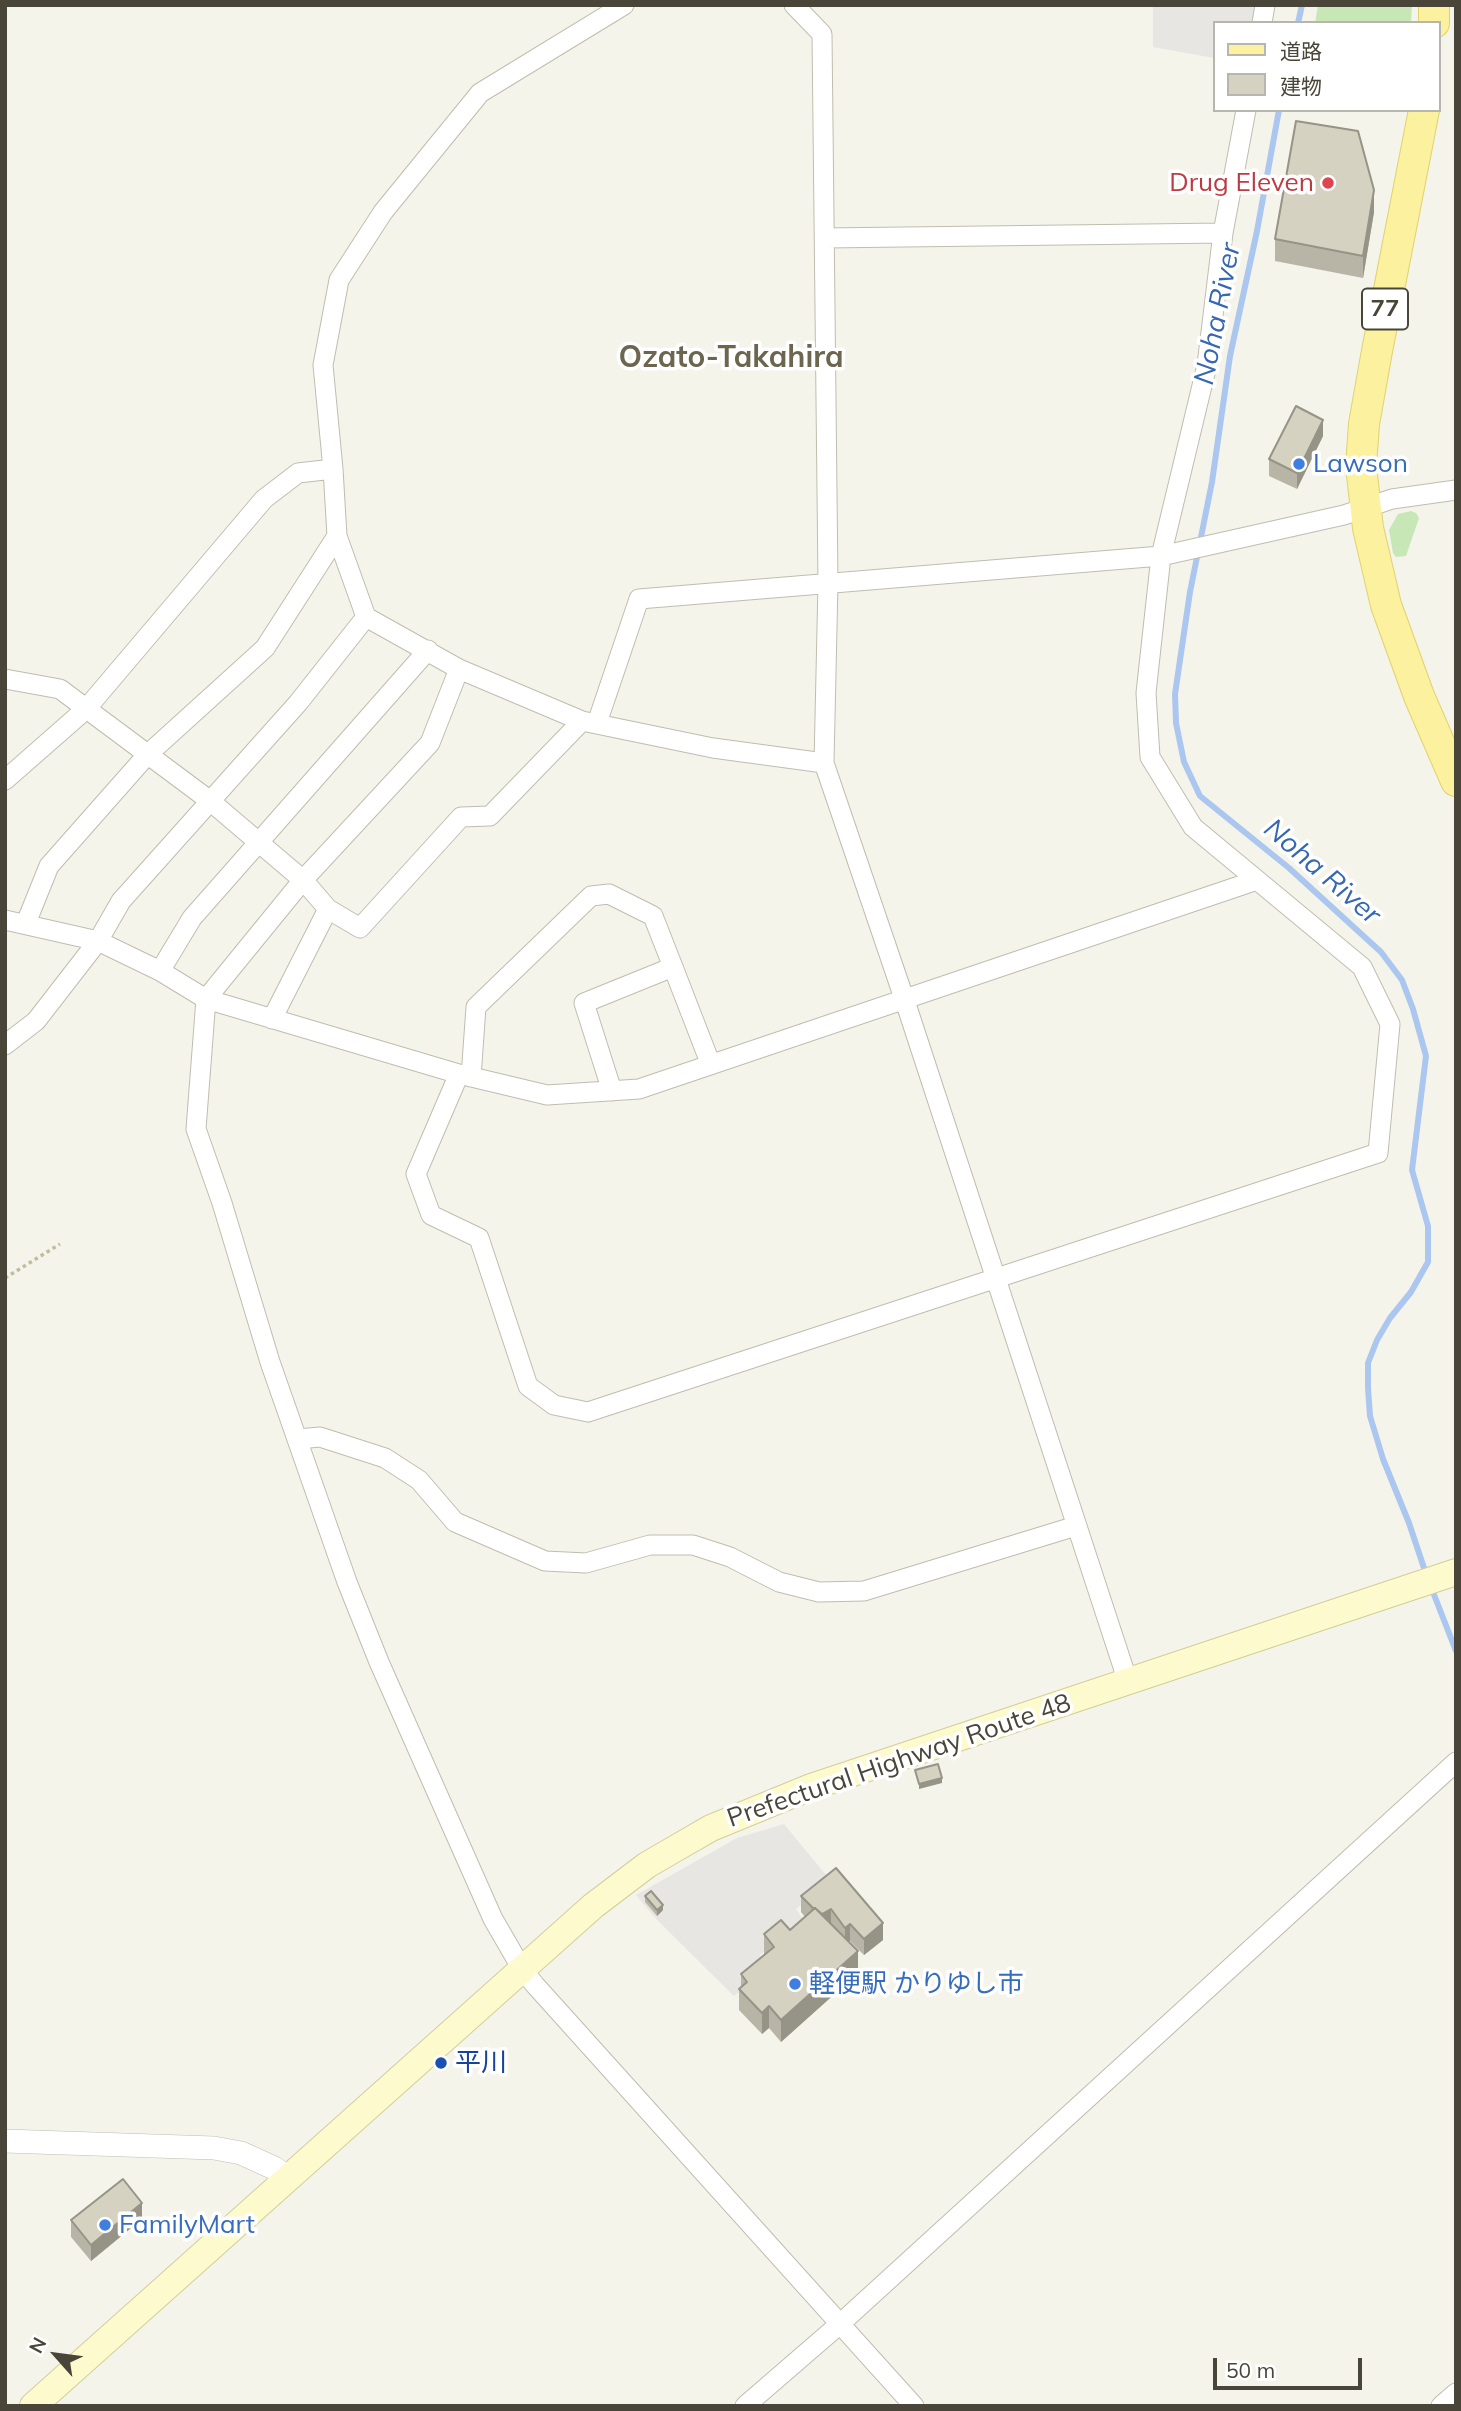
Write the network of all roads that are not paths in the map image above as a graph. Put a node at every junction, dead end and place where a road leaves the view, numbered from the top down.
1 (624, 5) edge
2 (794, 5) edge
3 (1245, 112) edge
4 (1424, 112) edge
5 (1223, 233) junction
6 (825, 238) junction
7 (333, 469) junction
8 (1456, 490) edge
9 (1365, 509) junction
10 (337, 536) junction
11 (1161, 556) junction
12 (828, 583) junction
13 (366, 617) junction
14 (428, 650) junction
15 (459, 669) junction
16 (5, 679) edge
17 (86, 709) junction
18 (589, 722) junction
19 (147, 754) junction
20 (824, 763) junction
21 (5, 780) edge
22 (1456, 781) edge
23 (209, 800) junction
24 (258, 843) junction
25 (303, 880) junction
26 (1257, 880) junction
27 (328, 909) junction
28 (5, 920) edge
29 (26, 923) junction
30 (98, 942) junction
31 (673, 967) junction
32 (160, 971) junction
33 (206, 999) junction
34 (905, 1001) junction
35 (272, 1018) junction
36 (5, 1045) edge
37 (711, 1065) junction
38 (465, 1075) junction
39 (612, 1091) junction
40 (995, 1277) junction
41 (298, 1438) junction
42 (1076, 1526) junction
43 (1456, 1572) edge
44 (1128, 1682) junction
45 (1456, 1762) edge
46 (522, 1969) junction
47 (5, 2141) edge
48 (288, 2177) junction
49 (841, 2323) junction
50 (1456, 2393) edge
51 (33, 2406) edge
52 (745, 2406) edge
53 (914, 2406) edge
54 (1441, 2406) edge

1 - 7 street
2 - 6 street
3 - 5 street
4 - 9 main road, 77
5 - 6 street
5 - 11 street
6 - 12 street
7 - 10 street
7 - 17 street
8 - 9 street
9 - 11 street
9 - 22 main road, 77
10 - 13 street
10 - 19 street
11 - 12 street
11 - 26 street
12 - 18 street
12 - 20 street
13 - 14 street
13 - 23 street
14 - 15 street
14 - 24 street
15 - 18 street
15 - 25 street
16 - 17 street
17 - 19 street
17 - 21 street
18 - 20 street
18 - 27 street
19 - 23 street
19 - 29 street
20 - 34 street
23 - 24 street
23 - 30 street
24 - 25 street
24 - 32 street
25 - 27 street
25 - 33 street
26 - 34 street
26 - 40 street
27 - 35 street
28 - 29 street
29 - 30 street
30 - 32 street
30 - 36 street
31 - 37 street
31 - 38 street
31 - 39 street
32 - 33 street
33 - 35 street
33 - 41 street
34 - 37 street
34 - 40 street
35 - 38 street
37 - 39 street
38 - 39 street
38 - 40 street
40 - 42 street
41 - 42 street
41 - 46 street
42 - 44 street
43 - 44 main road, Prefectural Highway Route 48
44 - 46 main road, Prefectural Highway Route 48
45 - 49 street
46 - 48 main road, Prefectural Highway Route 48
46 - 49 street
47 - 48 street
48 - 51 main road, Prefectural Highway Route 48
49 - 52 street
49 - 53 street
50 - 54 street

